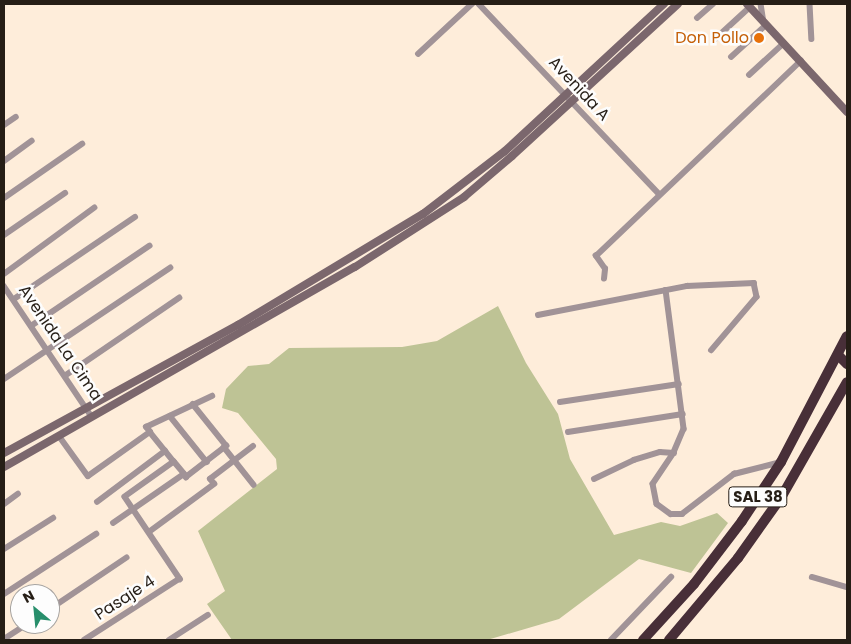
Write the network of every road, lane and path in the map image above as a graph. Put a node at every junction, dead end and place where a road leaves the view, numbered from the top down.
1 (472, 4) edge
2 (479, 4) edge
3 (664, 4) edge
4 (678, 4) edge
5 (713, 4) edge
6 (761, 4) edge
7 (810, 4) edge
8 (750, 6) edge
9 (697, 18) dead end
10 (765, 24) junction
11 (812, 38) dead end
12 (714, 40) dead end
13 (784, 43) junction
14 (418, 54) dead end
15 (731, 57) dead end
16 (801, 61) junction
17 (749, 75) dead end
18 (569, 98) junction
19 (846, 108) edge
20 (16, 116) dead end
21 (4, 125) edge
22 (32, 141) dead end
23 (82, 144) dead end
24 (4, 161) edge
25 (65, 193) dead end
26 (659, 194) junction
27 (4, 198) edge
28 (94, 208) dead end
29 (135, 217) dead end
30 (4, 235) edge
31 (149, 246) dead end
32 (170, 268) dead end
33 (4, 274) edge
34 (604, 279) dead end
35 (4, 286) edge
36 (666, 290) junction
37 (180, 298) dead end
38 (14, 299) junction
39 (538, 315) dead end
40 (31, 326) junction
41 (847, 336) edge
42 (712, 350) dead end
43 (49, 351) junction
44 (838, 355) junction
45 (847, 364) edge
46 (66, 375) junction
47 (4, 379) edge
48 (847, 382) edge
49 (679, 384) junction
50 (822, 386) junction
51 (841, 394) junction
52 (212, 396) dead end
53 (560, 402) dead end
54 (193, 405) junction
55 (88, 408) junction
56 (683, 414) junction
57 (170, 416) junction
58 (92, 417) junction
59 (150, 432) junction
60 (568, 432) dead end
61 (60, 437) junction
62 (254, 446) dead end
63 (224, 447) junction
64 (165, 451) junction
65 (4, 453) edge
66 (674, 453) junction
67 (235, 460) junction
68 (174, 462) junction
69 (207, 462) junction
70 (781, 462) junction
71 (4, 467) edge
72 (184, 474) junction
73 (594, 478) dead end
74 (254, 485) dead end
75 (18, 494) dead end
76 (97, 502) dead end
77 (4, 504) edge
78 (133, 509) junction
79 (54, 518) dead end
80 (113, 523) dead end
81 (149, 532) junction
82 (96, 534) dead end
83 (4, 549) edge
84 (126, 558) dead end
85 (671, 577) dead end
86 (812, 577) dead end
87 (847, 587) edge
88 (4, 594) edge
89 (60, 602) edge
90 (208, 615) dead end
91 (85, 640) edge
92 (169, 640) edge
93 (611, 640) edge
94 (643, 640) edge
95 (669, 640) edge

1 - 14 street
2 - 18 street, Avenida A
3 - 18 main road
4 - 18 main road
5 - 9 street
6 - 10 street
7 - 11 street
8 - 10 main road
8 - 12 street
10 - 13 main road
10 - 15 street
13 - 16 main road
13 - 17 street
16 - 19 main road
16 - 26 street
18 - 26 street, Avenida A
18 - 55 main road
18 - 58 main road
20 - 21 street
22 - 24 street
23 - 27 street
25 - 30 street
26 - 34 street
28 - 33 street
29 - 38 street
31 - 40 street
32 - 43 street
35 - 38 street, Avenida La Cima
36 - 39 street
36 - 42 street
36 - 49 street
37 - 46 street
38 - 40 street, Avenida La Cima
40 - 43 street, Avenida La Cima
41 - 44 highway, SAL 38
43 - 46 street, Avenida La Cima
43 - 47 street
44 - 45 highway
44 - 50 highway, SAL 38
46 - 55 street, Avenida La Cima
48 - 51 highway, SAL 38
49 - 53 street
49 - 56 street
50 - 51 highway
50 - 70 highway, SAL 38
51 - 95 highway, SAL 38
52 - 54 street
54 - 57 street
54 - 63 street
55 - 58 street, Avenida La Cima
55 - 65 main road
56 - 60 street
56 - 66 street
57 - 59 street
57 - 69 street
58 - 61 main road
59 - 61 street
59 - 64 street
61 - 71 main road
62 - 67 street
63 - 67 street
63 - 69 street
64 - 68 street
64 - 76 street
66 - 70 street
66 - 73 street
67 - 74 street
67 - 81 street
68 - 72 street
68 - 78 street
69 - 72 street
70 - 94 highway, SAL 38
72 - 78 street
75 - 77 street
78 - 80 street
78 - 81 street
79 - 83 street
81 - 91 street, Pasaje 4
82 - 88 street
84 - 89 street
85 - 93 street
86 - 87 street
90 - 92 street

